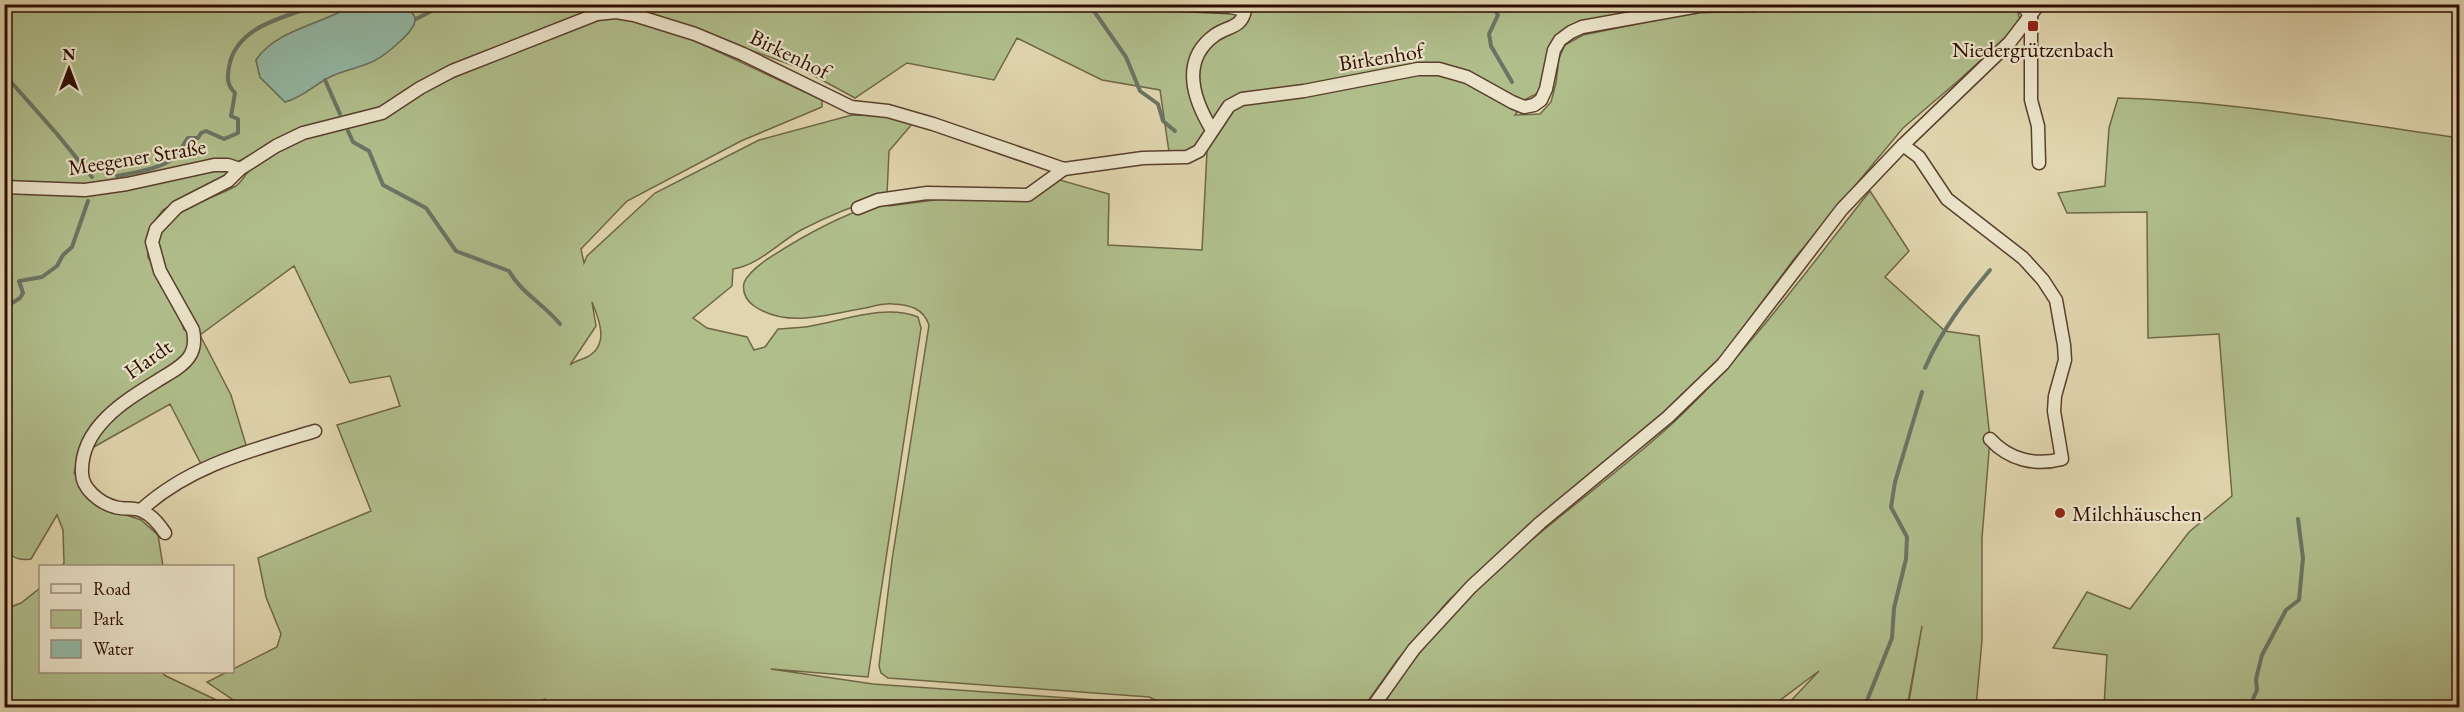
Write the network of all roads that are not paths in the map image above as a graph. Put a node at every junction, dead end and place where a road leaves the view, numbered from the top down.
1 (1162, 4) edge
2 (1762, 4) edge
3 (2022, 4) edge
4 (2039, 4) edge
5 (2031, 17) junction
6 (1212, 130) junction
7 (1903, 145) junction
8 (2039, 163) dead end
9 (240, 169) junction
10 (1064, 169) junction
11 (4, 187) edge
12 (858, 208) dead end
13 (315, 431) dead end
14 (1990, 439) dead end
15 (141, 510) junction
16 (165, 533) dead end
17 (1372, 708) edge

1 - 6 street
2 - 6 street, Birkenhof
3 - 5 street
4 - 5 street
5 - 7 street
5 - 8 street
6 - 10 street, Birkenhof
7 - 14 street
7 - 17 street
9 - 10 street, Birkenhof
9 - 11 street, Meegener Straße
9 - 15 street, Hardt
10 - 12 street, Birkenhof
13 - 15 street
15 - 16 street

